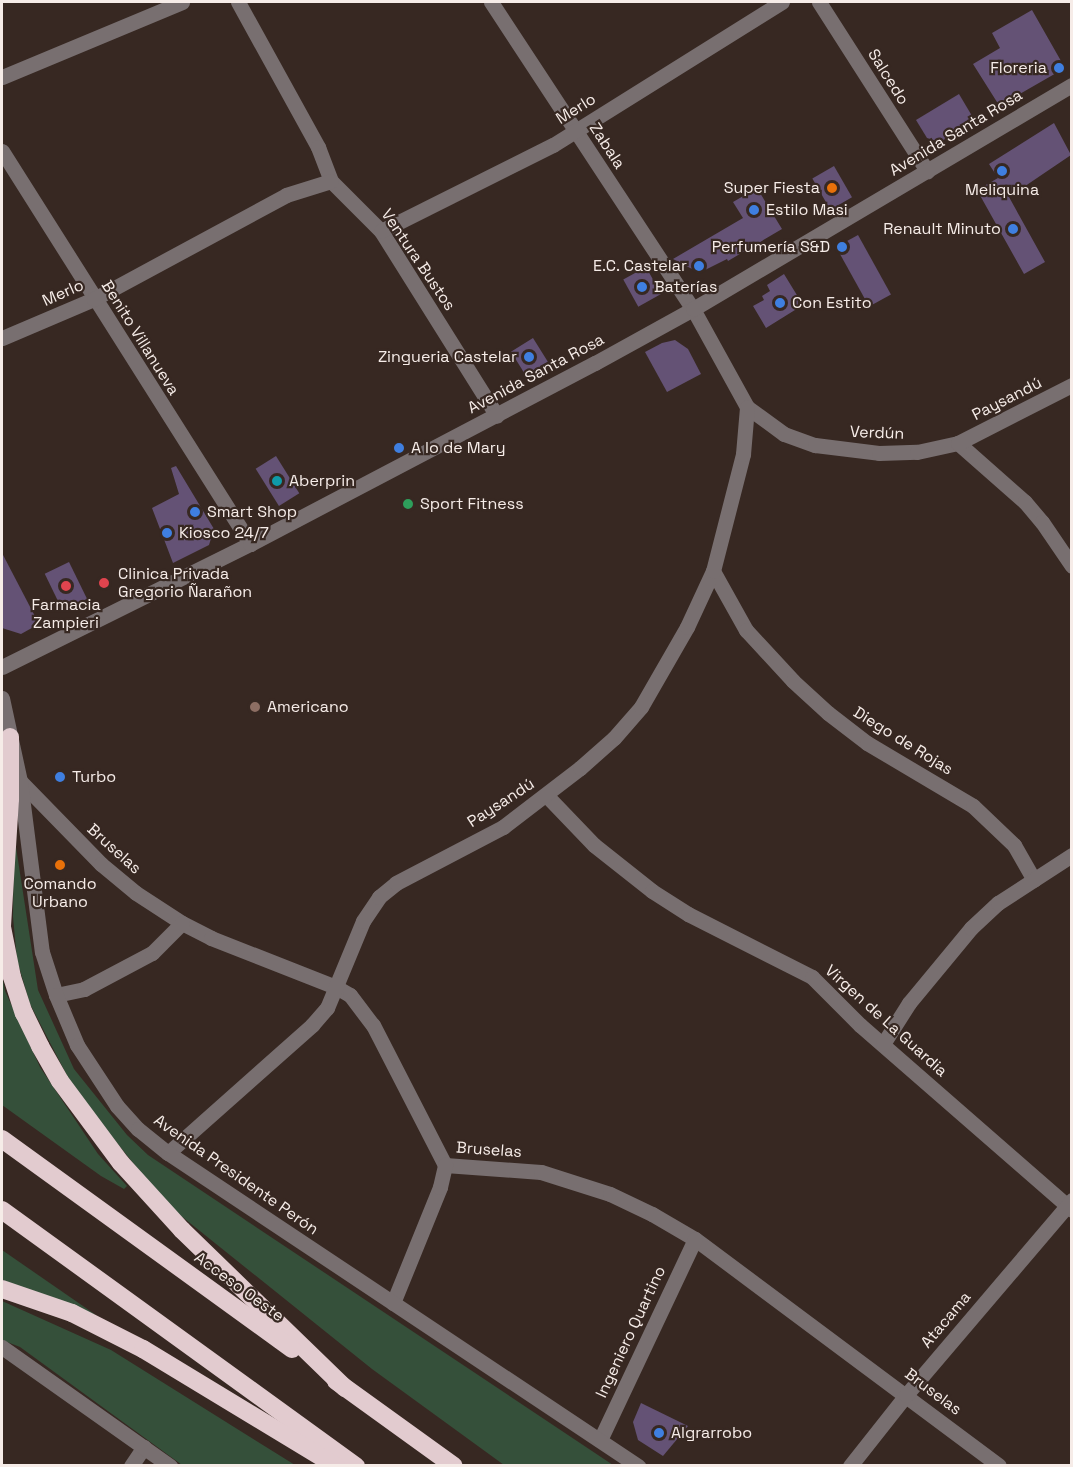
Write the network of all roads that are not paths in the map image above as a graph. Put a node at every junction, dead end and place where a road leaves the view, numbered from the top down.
1 (182, 2) edge
2 (238, 2) edge
3 (491, 2) edge
4 (782, 2) edge
5 (819, 2) edge
6 (2, 77) edge
7 (1071, 85) edge
8 (576, 131) junction
9 (2, 150) edge
10 (927, 171) junction
11 (331, 181) junction
12 (381, 231) junction
13 (94, 299) junction
14 (693, 309) junction
15 (2, 338) edge
16 (1071, 385) edge
17 (747, 407) junction
18 (496, 416) junction
19 (958, 443) junction
20 (250, 544) junction
21 (1071, 566) edge
22 (713, 571) junction
23 (2, 667) edge
24 (2, 698) edge
25 (10, 737) junction
26 (20, 781) junction
27 (546, 795) junction
28 (1071, 855) edge
29 (1034, 880) junction
30 (182, 923) junction
31 (336, 987) junction
32 (56, 995) junction
33 (883, 1044) junction
34 (2, 1138) edge
35 (168, 1153) junction
36 (445, 1165) junction
37 (1070, 1205) edge
38 (2, 1210) edge
39 (695, 1239) junction
40 (2, 1289) edge
41 (393, 1303) junction
42 (2, 1347) edge
43 (345, 1388) junction
44 (906, 1395) junction
45 (600, 1440) junction
46 (144, 1448) junction
47 (131, 1466) edge
48 (170, 1466) edge
49 (336, 1466) edge
50 (356, 1466) edge
51 (454, 1466) edge
52 (638, 1466) edge
53 (850, 1466) edge
54 (999, 1466) edge

1 - 6 street
2 - 11 street, Ventura Bustos
3 - 8 street, Zabala
4 - 8 street, Merlo
5 - 10 street, Salcedo
7 - 10 street, Avenida Santa Rosa
8 - 12 street, Merlo
8 - 14 street, Zabala
9 - 13 street, Benito Villanueva
10 - 14 street, Avenida Santa Rosa
11 - 12 street, Ventura Bustos
11 - 13 street, Merlo
12 - 18 street, Ventura Bustos
13 - 15 street, Merlo
13 - 20 street, Benito Villanueva
14 - 17 street, Verdún
14 - 18 street, Avenida Santa Rosa
16 - 19 street, Paysandú
17 - 19 street, Verdún
17 - 22 street, Paysandú
18 - 20 street, Avenida Santa Rosa
19 - 21 street
20 - 23 street, Avenida Santa Rosa
22 - 27 street, Paysandú
22 - 29 street, Diego de Rojas
24 - 25 street, Avenida Presidente Perón
25 - 26 street, Avenida Presidente Perón
25 - 43 highway
26 - 30 street, Bruselas
26 - 32 street, Avenida Presidente Perón
27 - 31 street, Paysandú
27 - 33 street, Virgen de La Guardia
28 - 29 street
29 - 33 street
30 - 31 street, Bruselas
30 - 32 street
31 - 35 street, Paysandú
31 - 36 street, Bruselas
32 - 35 street, Avenida Presidente Perón
33 - 37 street, Virgen de La Guardia
34 - 43 highway, Acceso Oeste
35 - 41 street, Avenida Presidente Perón
36 - 39 street, Bruselas
36 - 41 street
37 - 44 street, Atacama
38 - 50 highway
39 - 44 street, Bruselas
39 - 45 street, Ingeniero Quartino
40 - 49 highway
41 - 45 street, Avenida Presidente Perón
42 - 46 street
43 - 51 highway, Acceso Oeste
44 - 53 street, Atacama
44 - 54 street, Bruselas
45 - 52 street, Avenida Presidente Perón
46 - 47 street
46 - 48 street

